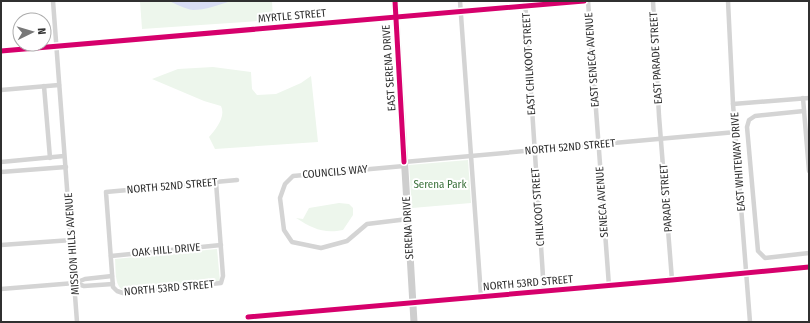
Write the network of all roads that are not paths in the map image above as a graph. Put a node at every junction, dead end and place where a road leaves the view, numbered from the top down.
1 (53, 1) edge
2 (395, 1) edge
3 (460, 1) edge
4 (584, 1) edge
5 (588, 1) edge
6 (653, 1) edge
7 (728, 1) edge
8 (525, 4) edge
9 (461, 12) junction
10 (396, 18) junction
11 (56, 46) junction
12 (1, 51) edge
13 (59, 85) junction
14 (44, 86) junction
15 (1, 90) edge
16 (803, 98) junction
17 (809, 98) edge
18 (733, 104) junction
19 (804, 111) junction
20 (659, 116) joint
21 (596, 118) joint
22 (532, 122) joint
23 (736, 132) junction
24 (403, 134) joint
25 (661, 139) junction
26 (598, 144) junction
27 (534, 149) junction
28 (470, 155) junction
29 (64, 156) junction
30 (50, 158) junction
31 (1, 162) edge
32 (404, 164) junction
33 (66, 167) junction
34 (809, 171) edge
35 (1, 172) edge
36 (237, 180) dead end
37 (216, 182) junction
38 (408, 219) junction
39 (72, 240) junction
40 (1, 245) edge
41 (221, 245) junction
42 (809, 253) edge
43 (111, 256) junction
44 (809, 267) edge
45 (747, 273) junction
46 (112, 276) junction
47 (672, 280) junction
48 (75, 283) junction
49 (113, 284) junction
50 (609, 286) junction
51 (1, 289) edge
52 (544, 292) junction
53 (481, 296) junction
54 (412, 303) junction
55 (248, 317) dead end
56 (77, 322) edge
57 (414, 322) edge
58 (750, 322) edge

1 - 11 street, MISSION HILLS AVENUE
2 - 10 street, EAST SERENA DRIVE
3 - 9 street
4 - 8 street, MYRTLE STREET
5 - 21 street, EAST SENECA AVENUE
6 - 20 street, EAST PARADE STREET
7 - 18 street, EAST WHITEWAY DRIVE
8 - 9 street, MYRTLE STREET
8 - 22 street, EAST CHILKOOT STREET
9 - 10 street, MYRTLE STREET
9 - 28 street
10 - 11 street, MYRTLE STREET
10 - 24 street, EAST SERENA DRIVE
11 - 12 street, MYRTLE STREET
11 - 13 street, MISSION HILLS AVENUE
13 - 14 street
13 - 29 street, MISSION HILLS AVENUE
14 - 15 street
14 - 30 street
16 - 17 street
16 - 18 street
16 - 19 street
18 - 23 street, EAST WHITEWAY DRIVE
19 - 34 street
19 - 42 street
20 - 25 street, PARADE STREET
21 - 26 street, SENECA AVENUE
22 - 27 street, CHILKOOT STREET
23 - 25 street, NORTH 52ND STREET
23 - 45 street, EAST WHITEWAY DRIVE
24 - 32 street, SERENA DRIVE
25 - 26 street, NORTH 52ND STREET
25 - 47 street, PARADE STREET
26 - 27 street, NORTH 52ND STREET
26 - 50 street, SENECA AVENUE
27 - 28 street, NORTH 52ND STREET
27 - 52 street, CHILKOOT STREET
28 - 32 street, NORTH 52ND STREET
28 - 53 street
29 - 30 street
29 - 33 street, MISSION HILLS AVENUE
30 - 31 street
32 - 38 street, SERENA DRIVE
32 - 38 street, COUNCILS WAY
33 - 35 street
33 - 39 street, MISSION HILLS AVENUE
36 - 37 street, NORTH 52ND STREET
37 - 41 street
37 - 43 street, NORTH 52ND STREET
38 - 54 street, SERENA DRIVE
39 - 40 street
39 - 48 street, MISSION HILLS AVENUE
41 - 43 street, OAK HILL DRIVE
41 - 49 street, NORTH 53RD STREET
43 - 46 street
44 - 45 street, NORTH 53RD STREET
45 - 47 street, NORTH 53RD STREET
45 - 58 street, EAST WHITEWAY DRIVE
46 - 48 street, NORTH 53RD STREET
46 - 49 street
47 - 50 street, NORTH 53RD STREET
48 - 49 street, NORTH 53RD STREET
48 - 51 street, NORTH 53RD STREET
48 - 56 street, MISSION HILLS AVENUE
50 - 52 street, NORTH 53RD STREET
52 - 53 street, NORTH 53RD STREET
53 - 54 street, NORTH 53RD STREET
54 - 55 street, NORTH 53RD STREET
54 - 57 street, SERENA DRIVE

